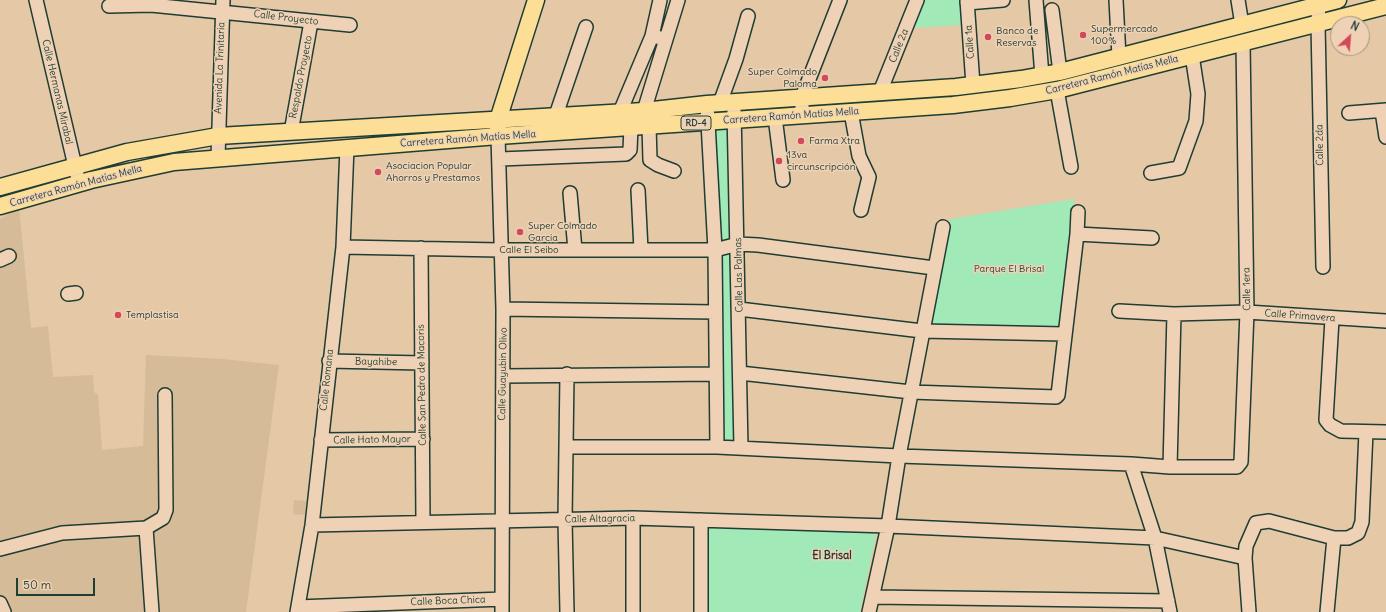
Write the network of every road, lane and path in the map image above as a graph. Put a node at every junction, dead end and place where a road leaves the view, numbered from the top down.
1 (36, 0) edge
2 (536, 0) edge
3 (660, 0) edge
4 (678, 0) edge
5 (840, 0) edge
6 (917, 0) edge
7 (1003, 0) edge
8 (1036, 0) edge
9 (1116, 0) edge
10 (1238, 0) edge
11 (1338, 0) edge
12 (967, 1) edge
13 (1318, 2) edge
14 (109, 6) dead end
15 (222, 6) edge
16 (1386, 6) edge
17 (1052, 10) dead end
18 (748, 16) dead end
19 (311, 22) junction
20 (1318, 24) junction
21 (350, 25) dead end
22 (1242, 26) junction
23 (586, 27) dead end
24 (652, 36) junction
25 (665, 39) junction
26 (1243, 43) junction
27 (1192, 55) junction
28 (1119, 57) junction
29 (1060, 72) junction
30 (1042, 76) junction
31 (973, 85) junction
32 (1057, 90) junction
33 (880, 92) junction
34 (802, 97) junction
35 (720, 103) junction
36 (644, 111) junction
37 (1384, 111) edge
38 (620, 112) junction
39 (851, 112) junction
40 (1349, 113) dead end
41 (556, 115) junction
42 (802, 116) junction
43 (776, 117) junction
44 (735, 120) junction
45 (709, 122) junction
46 (649, 126) junction
47 (631, 127) junction
48 (498, 128) junction
49 (291, 132) junction
50 (218, 136) junction
51 (1386, 137) edge
52 (347, 147) junction
53 (218, 158) junction
54 (500, 159) junction
55 (74, 166) junction
56 (1072, 166) dead end
57 (674, 170) dead end
58 (1151, 173) dead end
59 (783, 180) dead end
60 (79, 183) junction
61 (0, 186) edge
62 (638, 190) dead end
63 (570, 193) dead end
64 (0, 206) edge
65 (861, 210) dead end
66 (1078, 212) dead end
67 (943, 227) dead end
68 (1077, 234) junction
69 (1152, 238) dead end
70 (738, 244) junction
71 (343, 246) junction
72 (421, 248) junction
73 (500, 250) junction
74 (575, 250) junction
75 (641, 250) junction
76 (714, 250) junction
77 (934, 268) junction
78 (1323, 268) dead end
79 (503, 309) junction
80 (739, 309) junction
81 (1119, 311) dead end
82 (715, 312) junction
83 (1247, 312) junction
84 (1174, 314) junction
85 (1332, 319) junction
86 (1386, 321) edge
87 (922, 331) junction
88 (1064, 334) junction
89 (329, 362) junction
90 (422, 363) junction
91 (740, 373) junction
92 (567, 374) junction
93 (716, 374) junction
94 (503, 376) junction
95 (911, 392) junction
96 (165, 395) dead end
97 (1366, 432) junction
98 (1386, 432) edge
99 (423, 439) junction
100 (321, 440) junction
101 (567, 447) junction
102 (717, 447) junction
103 (741, 448) junction
104 (899, 456) junction
105 (1131, 464) junction
106 (1170, 467) junction
107 (633, 518) junction
108 (565, 520) junction
109 (701, 520) junction
110 (503, 521) junction
111 (423, 522) junction
112 (312, 525) junction
113 (888, 526) junction
114 (146, 528) junction
115 (1155, 538) junction
116 (1334, 538) junction
117 (0, 549) edge
118 (1245, 558) junction
119 (873, 597) junction
120 (502, 598) junction
121 (0, 603) edge
122 (1169, 606) edge
123 (298, 609) edge
124 (4, 612) edge
125 (152, 612) edge
126 (502, 612) edge
127 (567, 612) edge
128 (633, 612) edge
129 (701, 612) edge
130 (869, 612) edge
131 (1249, 612) edge
132 (1327, 612) edge

1 - 55 street, Calle Hermanas Mirabal
2 - 48 main road
3 - 24 street
4 - 25 street
5 - 34 street
6 - 33 street, Calle 2a
7 - 12 street
8 - 30 street
9 - 28 street
10 - 22 street
11 - 13 main road, Carretera Ramón Matías Mella / RD-4
12 - 31 street, Calle 1a
13 - 20 street, Calle 2da
13 - 22 main road, Carretera Ramón Matías Mella / RD-4
14 - 15 street, Calle Proyecto
15 - 19 street, Calle Proyecto
15 - 50 street, Avenida La Trinitaria
16 - 20 main road, Carretera Ramón Matías Mella / RD-4
17 - 29 street
18 - 35 street
19 - 21 street, Calle Proyecto
19 - 49 street, Respaldo Proyecto
20 - 26 main road, Carretera Ramón Matías Mella / RD-4
20 - 78 street, Calle 2da
22 - 28 main road, Carretera Ramón Matías Mella / RD-4
23 - 41 street
24 - 25 street
24 - 38 street
25 - 36 street
26 - 27 main road, Carretera Ramón Matías Mella / RD-4
26 - 83 street, Calle 1era
27 - 32 main road, Carretera Ramón Matías Mella / RD-4
27 - 58 street
28 - 29 main road, Carretera Ramón Matías Mella / RD-4
29 - 30 main road, Carretera Ramón Matías Mella / RD-4
30 - 31 main road, Carretera Ramón Matías Mella / RD-4
31 - 33 main road, Carretera Ramón Matías Mella / RD-4
32 - 39 main road, Carretera Ramón Matías Mella / RD-4
32 - 56 street
33 - 34 main road, Carretera Ramón Matías Mella / RD-4
34 - 35 main road, Carretera Ramón Matías Mella / RD-4
34 - 42 street
35 - 36 main road, Carretera Ramón Matías Mella / RD-4
35 - 44 street, Calle Las Palmas
35 - 45 street
36 - 38 main road, Carretera Ramón Matías Mella / RD-4
37 - 40 street
37 - 51 street
38 - 41 main road, Carretera Ramón Matías Mella / RD-4
39 - 42 main road, Carretera Ramón Matías Mella / RD-4
39 - 65 street
41 - 48 main road, Carretera Ramón Matías Mella / RD-4
42 - 43 main road, Carretera Ramón Matías Mella / RD-4
43 - 44 main road, Carretera Ramón Matías Mella / RD-4
43 - 59 street
44 - 45 main road, Carretera Ramón Matías Mella / RD-4
44 - 70 street, Calle Las Palmas
45 - 46 main road, Carretera Ramón Matías Mella / RD-4
45 - 76 street
46 - 47 main road, Carretera Ramón Matías Mella / RD-4
46 - 57 street
47 - 48 main road, Carretera Ramón Matías Mella / RD-4
47 - 54 street
48 - 49 main road, Carretera Ramón Matías Mella / RD-4
48 - 52 main road, Carretera Ramón Matías Mella / RD-4
48 - 54 street, Calle Guayubin Olivo
49 - 50 main road, Carretera Ramón Matías Mella / RD-4
50 - 53 street, Avenida La Trinitaria
50 - 55 main road, Carretera Ramón Matías Mella / RD-4
52 - 53 main road, Carretera Ramón Matías Mella / RD-4
52 - 71 street, Calle Romana
53 - 60 main road, Carretera Ramón Matías Mella / RD-4
54 - 73 street, Calle Guayubin Olivo
55 - 60 street, Calle Hermanas Mirabal
55 - 61 main road, Carretera Ramón Matías Mella / RD-4
60 - 64 main road, Carretera Ramón Matías Mella / RD-4
62 - 75 street
63 - 74 street
66 - 68 street
67 - 77 street
68 - 69 street
68 - 88 street
70 - 76 street, Calle El Seibo
70 - 77 street, Calle El Seibo
70 - 80 street, Calle Las Palmas
71 - 72 street, Calle El Seibo
71 - 89 street, Calle Romana
72 - 73 street, Calle El Seibo
72 - 90 street, Calle San Pedro de Macorís
73 - 74 street, Calle El Seibo
73 - 79 street, Calle Guayubin Olivo
74 - 75 street, Calle El Seibo
75 - 76 street, Calle El Seibo
76 - 82 street
77 - 87 street
79 - 82 street
79 - 94 street, Calle Guayubin Olivo
80 - 87 street
80 - 91 street, Calle Las Palmas
81 - 84 street, Calle Primavera
82 - 93 street
83 - 84 street, Calle Primavera
83 - 85 street, Calle Primavera
83 - 106 street, Calle 1era
84 - 106 street
85 - 86 street, Calle Primavera
85 - 97 street
87 - 88 street
87 - 95 street
88 - 95 street
89 - 90 street, Bayahibe
89 - 100 street, Calle Romana
90 - 99 street, Calle San Pedro de Macorís
91 - 95 street
91 - 103 street, Calle Las Palmas
92 - 93 street
92 - 94 street
92 - 101 street
93 - 102 street
94 - 110 street, Calle Guayubin Olivo
95 - 104 street
96 - 114 street
97 - 98 street
97 - 116 street
99 - 100 street, Calle Hato Mayor
99 - 111 street, Calle San Pedro de Macorís
100 - 112 street, Calle Romana
101 - 102 street
101 - 108 street
102 - 103 street
103 - 104 street
104 - 105 street
104 - 113 street
105 - 106 street
105 - 115 street
107 - 108 street, Calle Altagracia
107 - 109 street, Calle Altagracia
107 - 128 street
108 - 110 street, Calle Altagracia
108 - 127 street
109 - 113 street, Calle Altagracia
109 - 129 street
110 - 111 street, Calle Altagracia
110 - 120 street, Calle Guayubin Olivo
111 - 112 street, Calle Altagracia
112 - 123 street, Calle Romana
113 - 115 street, Calle Altagracia
113 - 119 street
114 - 117 street
114 - 125 street
115 - 118 street, Calle Altagracia
115 - 122 street
116 - 118 street
116 - 132 street
118 - 131 street
119 - 122 street
119 - 130 street
120 - 123 street, Calle Boca Chica
120 - 126 street, Calle Guayubin Olivo
121 - 124 street

